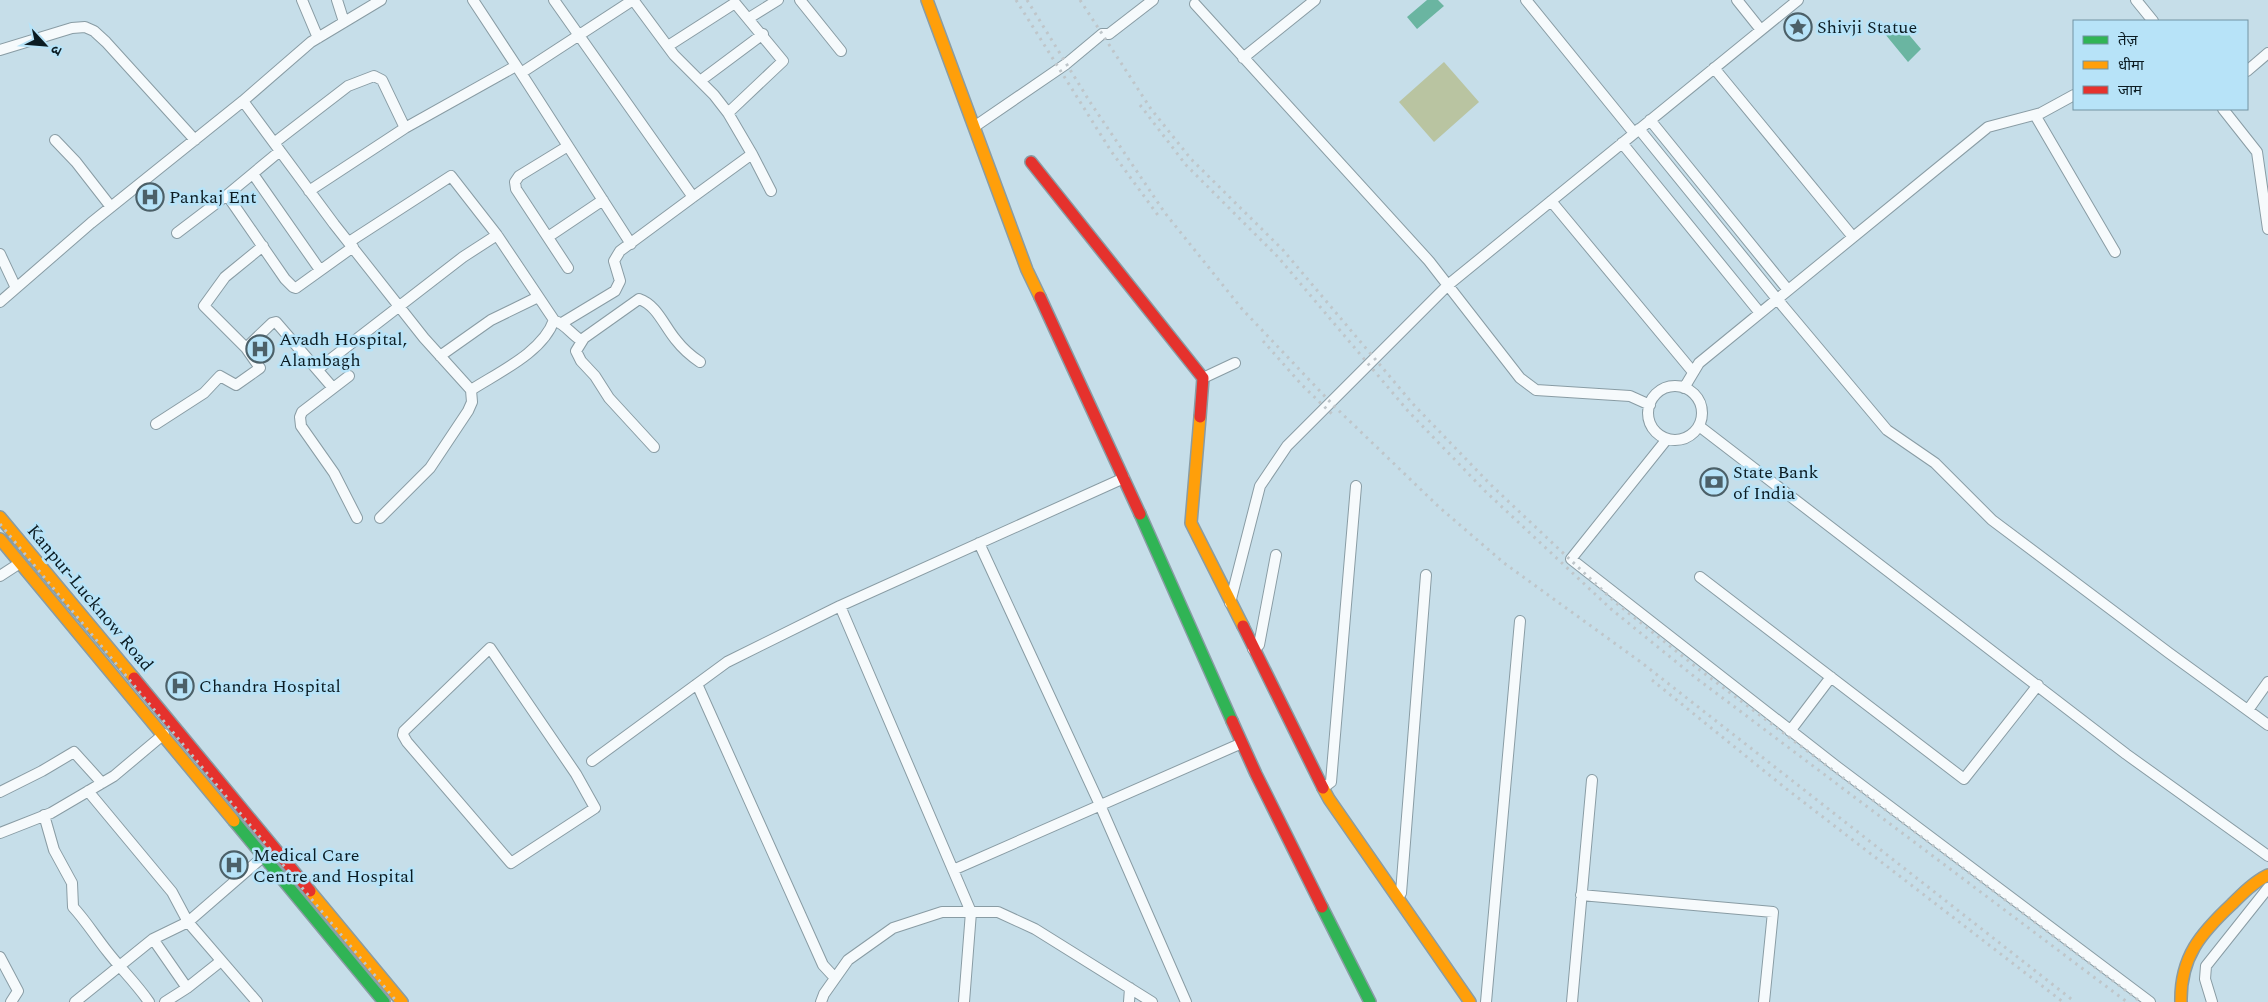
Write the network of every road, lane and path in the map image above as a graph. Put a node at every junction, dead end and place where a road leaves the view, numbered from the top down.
1 (302, 0) edge
2 (337, 0) edge
3 (381, 0) edge
4 (473, 0) edge
5 (554, 0) edge
6 (634, 0) edge
7 (778, 0) edge
8 (800, 0) edge
9 (927, 0) edge
10 (1153, 0) edge
11 (1315, 0) edge
12 (1526, 0) edge
13 (1737, 0) edge
14 (1798, 0) edge
15 (2136, 0) edge
16 (1195, 4) dead end
17 (749, 18) junction
18 (2152, 20) edge
19 (344, 22) junction
20 (1761, 30) junction
21 (763, 34) junction
22 (578, 36) junction
23 (318, 38) junction
24 (668, 46) junction
25 (0, 50) edge
26 (841, 51) dead end
27 (2268, 53) edge
28 (1244, 58) junction
29 (1714, 68) junction
30 (518, 70) junction
31 (2248, 70) edge
32 (700, 81) junction
33 (2073, 96) edge
34 (243, 101) junction
35 (2224, 110) edge
36 (728, 113) junction
37 (2035, 115) junction
38 (1650, 120) junction
39 (405, 128) junction
40 (974, 128) junction
41 (1637, 131) junction
42 (55, 140) dead end
43 (195, 140) junction
44 (1622, 143) junction
45 (568, 146) junction
46 (277, 147) junction
47 (752, 154) junction
48 (1031, 162) dead end
49 (253, 174) junction
50 (2264, 175) edge
51 (309, 191) junction
52 (771, 191) dead end
53 (227, 195) junction
54 (693, 197) junction
55 (603, 200) junction
56 (1551, 201) junction
57 (111, 207) junction
58 (2268, 229) edge
59 (177, 233) dead end
60 (497, 235) junction
61 (548, 237) junction
62 (1852, 238) junction
63 (631, 244) junction
64 (351, 245) junction
65 (263, 246) junction
66 (2115, 252) dead end
67 (0, 254) edge
68 (568, 268) dead end
69 (320, 270) junction
70 (1448, 286) junction
71 (16, 288) junction
72 (1788, 290) junction
73 (534, 299) dead end
74 (1777, 299) junction
75 (0, 302) edge
76 (399, 306) junction
77 (1760, 313) junction
78 (558, 321) junction
79 (582, 341) junction
80 (246, 348) junction
81 (440, 356) junction
82 (700, 362) dead end
83 (1236, 363) dead end
84 (318, 369) junction
85 (1693, 372) junction
86 (349, 376) dead end
87 (1204, 378) junction
88 (333, 388) junction
89 (1684, 388) junction
90 (471, 390) junction
91 (1650, 405) junction
92 (156, 424) dead end
93 (1699, 426) junction
94 (1667, 439) junction
95 (654, 447) dead end
96 (1124, 478) junction
97 (1356, 486) dead end
98 (0, 517) edge
99 (357, 518) dead end
100 (380, 518) dead end
101 (0, 539) edge
102 (979, 543) junction
103 (1276, 555) dead end
104 (20, 562) junction
105 (1426, 575) dead end
106 (0, 576) edge
107 (1700, 577) dead end
108 (1230, 603) junction
109 (840, 606) junction
110 (1520, 621) dead end
111 (1253, 649) junction
112 (1831, 677) junction
113 (2268, 682) edge
114 (697, 684) junction
115 (2038, 685) junction
116 (2248, 710) junction
117 (2268, 724) edge
118 (1790, 730) junction
119 (164, 734) junction
120 (406, 742) joint
121 (1242, 743) junction
122 (592, 761) dead end
123 (1592, 780) dead end
124 (102, 783) junction
125 (1323, 788) junction
126 (88, 791) junction
127 (0, 792) edge
128 (1100, 805) junction
129 (44, 816) junction
130 (1, 829) edge
131 (264, 856) junction
132 (2268, 856) edge
133 (953, 870) junction
134 (2268, 875) edge
135 (2268, 888) edge
136 (1581, 895) junction
137 (1398, 898) junction
138 (971, 912) junction
139 (188, 922) junction
140 (347, 936) junction
141 (153, 938) junction
142 (337, 944) junction
143 (0, 957) edge
144 (221, 961) junction
145 (120, 965) junction
146 (835, 978) junction
147 (186, 988) junction
148 (1130, 988) junction
149 (144, 1000) edge
150 (11, 1002) edge
151 (75, 1002) edge
152 (165, 1002) edge
153 (257, 1002) edge
154 (384, 1002) edge
155 (402, 1002) edge
156 (821, 1002) edge
157 (964, 1002) edge
158 (1128, 1002) edge
159 (1152, 1002) edge
160 (1186, 1002) edge
161 (1370, 1002) edge
162 (1470, 1002) edge
163 (1486, 1002) edge
164 (1572, 1002) edge
165 (1764, 1002) edge
166 (2150, 1002) edge
167 (2181, 1002) edge
168 (2212, 1002) edge

1 - 23 street
2 - 19 street
3 - 19 street
4 - 30 street
5 - 22 street
6 - 22 street
6 - 24 street
7 - 17 street
8 - 26 street
9 - 40 street
10 - 40 street
11 - 28 street
12 - 41 street
13 - 20 street
14 - 20 street
15 - 18 street
16 - 28 street
17 - 21 street
17 - 24 street
19 - 23 street
20 - 29 street
21 - 32 street
21 - 36 street
22 - 30 street
22 - 54 street
23 - 34 street
24 - 32 street
25 - 43 street
27 - 31 street
28 - 70 street
29 - 38 street
29 - 62 street
30 - 39 street
30 - 45 street
32 - 36 street
33 - 37 street
34 - 43 street
34 - 46 street
35 - 50 street
36 - 47 street
37 - 62 street
37 - 66 street
38 - 41 street
38 - 72 street
39 - 46 street
39 - 51 street
40 - 96 street
41 - 44 street
41 - 74 street
42 - 57 street
43 - 57 street
44 - 56 street
44 - 77 street
45 - 55 street
45 - 61 street
46 - 49 street
46 - 51 street
47 - 52 street
47 - 54 street
48 - 87 street
49 - 53 street
49 - 69 street
50 - 58 street
51 - 64 street
53 - 59 street
53 - 65 street
54 - 63 street
55 - 61 street
55 - 63 street
56 - 70 street
56 - 85 street
57 - 71 street
60 - 64 street
60 - 76 street
60 - 78 street
61 - 68 street
62 - 72 street
63 - 78 street
64 - 69 street
64 - 76 street
65 - 69 street
65 - 80 street
67 - 71 street
70 - 91 street
70 - 108 street
71 - 75 street
72 - 74 street
73 - 81 street
74 - 77 street
74 - 116 street
76 - 81 street
76 - 84 street
77 - 85 street
78 - 79 street
78 - 90 street
79 - 82 street
79 - 95 street
80 - 84 street
80 - 92 street
81 - 90 street
83 - 87 street
84 - 88 street
85 - 89 street
86 - 88 street
87 - 108 street
88 - 99 street
89 - 91 street
89 - 93 street
90 - 100 street
91 - 94 street
93 - 94 street
93 - 115 street
94 - 118 street
96 - 102 street
96 - 121 street
97 - 125 street
98 - 140 street, Kanpur-Lucknow Road
101 - 104 street, Kanpur-Lucknow Road
102 - 109 street
102 - 128 street
103 - 111 street
104 - 106 street
104 - 119 street, Kanpur-Lucknow Road
105 - 137 street
107 - 112 street
108 - 111 street
109 - 114 street
109 - 133 street
110 - 163 street
111 - 125 street
112 - 115 street
112 - 118 street
113 - 116 street
114 - 122 street
114 - 146 street
115 - 132 street
116 - 117 street
118 - 166 street
119 - 124 street
119 - 131 street, Kanpur-Lucknow Road
120 - 120 street
121 - 128 street
121 - 161 street
123 - 136 street
124 - 126 street
124 - 127 street
125 - 137 street
126 - 129 street
126 - 139 street
128 - 133 street
128 - 160 street
129 - 130 street
129 - 145 street
131 - 139 street
131 - 142 street, Kanpur-Lucknow Road
133 - 138 street
134 - 167 street
135 - 168 street
136 - 164 street
136 - 165 street
137 - 162 street
138 - 146 street
138 - 148 street
138 - 157 street
139 - 141 street
139 - 144 street
140 - 142 street
140 - 155 street, Kanpur-Lucknow Road
141 - 145 street
141 - 147 street
142 - 154 street, Kanpur-Lucknow Road
143 - 150 street
144 - 147 street
144 - 153 street
145 - 149 street
145 - 151 street
146 - 156 street
147 - 152 street
148 - 158 street
148 - 159 street

